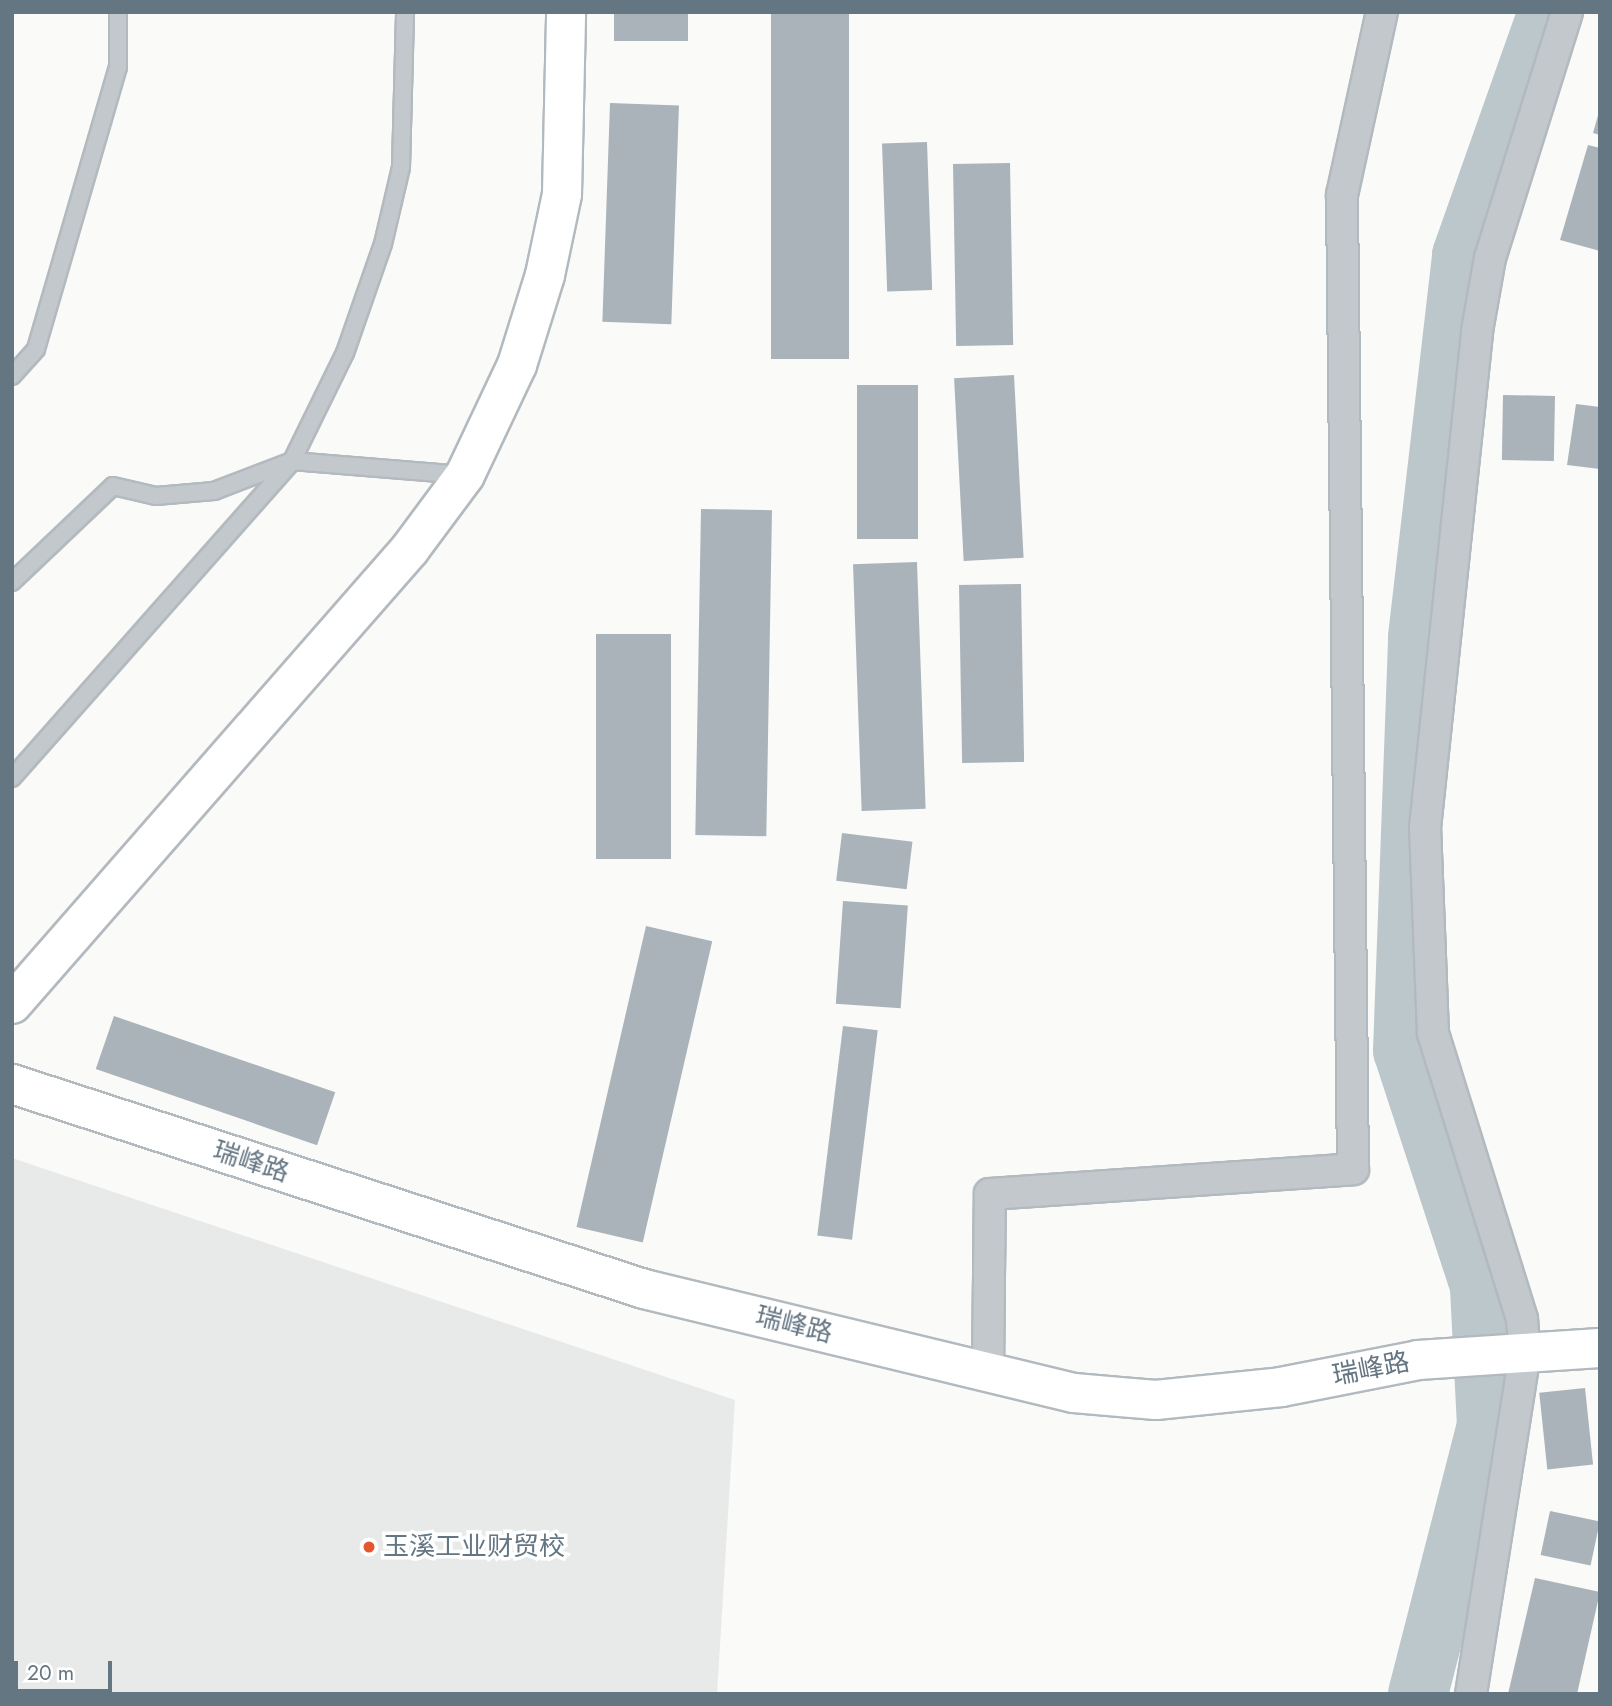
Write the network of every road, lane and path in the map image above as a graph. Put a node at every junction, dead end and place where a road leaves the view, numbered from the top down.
1 (118, 12) edge
2 (405, 12) edge
3 (566, 12) edge
4 (1382, 12) edge
5 (1567, 12) edge
6 (12, 376) edge
7 (292, 461) junction
8 (465, 475) junction
9 (12, 582) edge
10 (12, 778) edge
11 (12, 1004) edge
12 (12, 1084) edge
13 (1600, 1348) edge
14 (1519, 1353) junction
15 (988, 1372) junction
16 (1471, 1694) edge

1 - 6 lane
2 - 7 lane
3 - 8 street
4 - 15 street
5 - 14 street
7 - 8 lane
7 - 9 lane
7 - 10 lane
8 - 11 street
12 - 15 street, 瑞峰路
13 - 14 street, 瑞峰路
14 - 15 street, 瑞峰路
14 - 16 street

